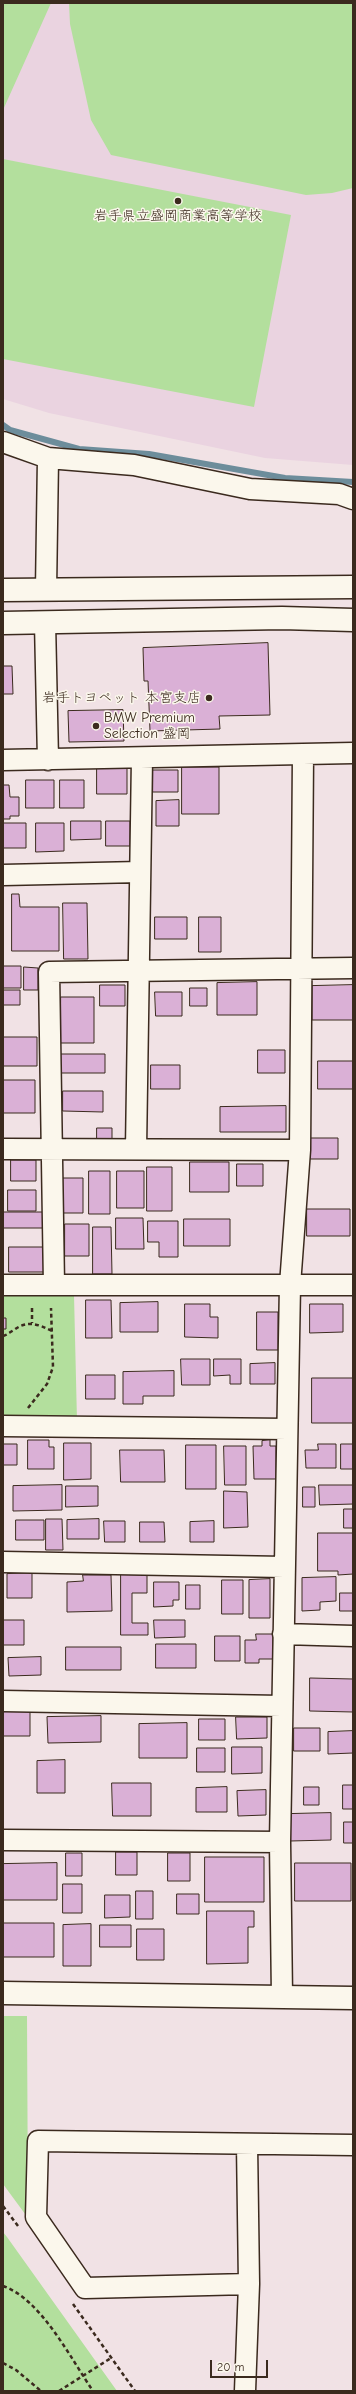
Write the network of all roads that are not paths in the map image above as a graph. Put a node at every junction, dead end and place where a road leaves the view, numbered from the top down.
1 (3, 442) edge
2 (48, 458) junction
3 (353, 499) edge
4 (353, 587) edge
5 (3, 590) edge
6 (46, 590) junction
7 (353, 620) edge
8 (45, 622) junction
9 (3, 623) edge
10 (353, 753) edge
11 (303, 754) junction
12 (142, 758) junction
13 (3, 760) edge
14 (48, 760) junction
15 (140, 872) junction
16 (3, 875) edge
17 (353, 968) edge
18 (301, 969) junction
19 (140, 972) junction
20 (3, 1149) edge
21 (52, 1149) junction
22 (136, 1150) junction
23 (300, 1150) junction
24 (3, 1285) edge
25 (54, 1285) junction
26 (290, 1285) junction
27 (353, 1285) edge
28 (3, 1426) edge
29 (287, 1429) junction
30 (3, 1562) edge
31 (284, 1567) junction
32 (284, 1634) junction
33 (353, 1636) edge
34 (3, 1701) edge
35 (281, 1706) junction
36 (3, 1840) edge
37 (280, 1842) junction
38 (3, 1993) edge
39 (282, 1998) junction
40 (353, 1998) edge
41 (247, 2144) junction
42 (353, 2145) edge
43 (249, 2284) junction
44 (244, 2391) edge

1 - 2 street
2 - 3 street
2 - 6 street
4 - 6 street
5 - 6 street
7 - 8 street
8 - 9 street
8 - 14 street
10 - 11 street
11 - 12 street
11 - 18 street
12 - 14 street
12 - 15 street
13 - 14 street
15 - 16 street
15 - 19 street
17 - 18 street
18 - 19 street
18 - 23 street
19 - 21 street
19 - 22 street
20 - 21 street
21 - 22 street
21 - 25 street
22 - 23 street
23 - 26 street
24 - 25 street
25 - 26 street
26 - 27 street
26 - 29 street
28 - 29 street
29 - 31 street
30 - 31 street
31 - 32 street
32 - 33 street
32 - 35 street
34 - 35 street
35 - 37 street
36 - 37 street
37 - 39 street
38 - 39 street
39 - 40 street
41 - 42 street
41 - 43 street
41 - 43 street
43 - 44 street

